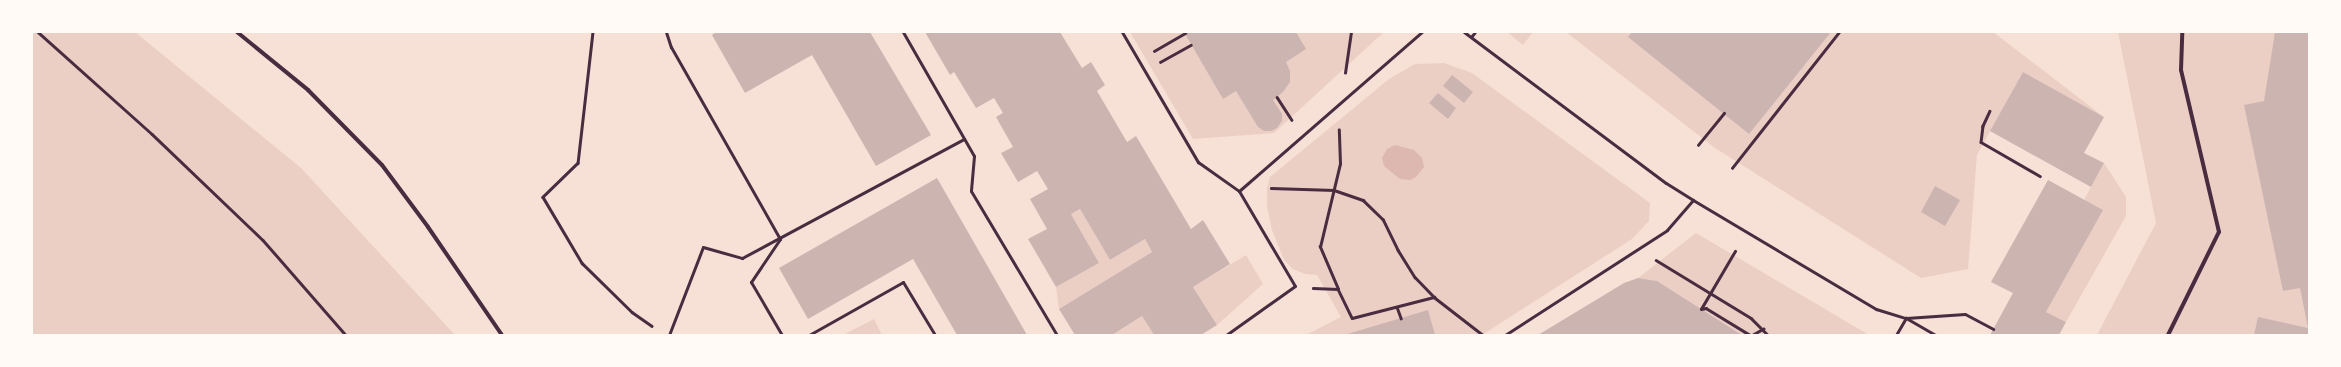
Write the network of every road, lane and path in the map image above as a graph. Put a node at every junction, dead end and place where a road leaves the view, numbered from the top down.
1 (40, 32) edge
2 (237, 32) edge
3 (593, 32) edge
4 (666, 32) edge
5 (903, 32) edge
6 (1122, 32) edge
7 (1351, 32) edge
8 (1422, 32) edge
9 (1464, 32) edge
10 (1475, 32) edge
11 (1839, 32) edge
12 (2182, 32) edge
13 (1185, 33) dead end
14 (1471, 37) junction
15 (1191, 45) dead end
16 (1138, 59) junction
17 (1145, 71) junction
18 (1277, 97) dead end
19 (1342, 102) junction
20 (1287, 111) dead end
21 (1990, 111) dead end
22 (1724, 113) dead end
23 (964, 139) junction
24 (1698, 145) dead end
25 (1732, 168) dead end
26 (2040, 176) dead end
27 (1334, 190) junction
28 (1239, 191) junction
29 (1692, 200) junction
30 (780, 239) junction
31 (1639, 249) junction
32 (1735, 251) dead end
33 (1296, 286) junction
34 (1338, 289) junction
35 (1711, 292) junction
36 (1434, 297) junction
37 (1397, 307) junction
38 (1400, 318) dead end
39 (1906, 318) junction
40 (654, 327) dead end
41 (1762, 329) junction
42 (1993, 329) dead end
43 (346, 335) edge
44 (502, 335) edge
45 (669, 335) edge
46 (782, 335) edge
47 (809, 335) edge
48 (935, 335) edge
49 (1057, 335) edge
50 (1226, 335) edge
51 (1483, 335) edge
52 (1505, 335) edge
53 (1751, 335) edge
54 (1768, 335) edge
55 (1896, 335) edge
56 (1936, 335) edge
57 (2168, 335) edge

1 - 43 path
2 - 44 street
3 - 40 path
4 - 30 lane
5 - 23 lane
6 - 16 lane
7 - 19 path
8 - 19 lane
9 - 14 lane
10 - 14 lane
11 - 25 path
12 - 57 street
13 - 16 path
14 - 29 lane
15 - 17 path
16 - 17 lane
17 - 28 lane
18 - 20 path
19 - 27 path
19 - 28 lane
21 - 26 path
22 - 24 path
23 - 30 lane
23 - 49 lane
27 - 28 path
27 - 34 path
27 - 36 path
28 - 33 lane
29 - 31 lane
29 - 39 lane
30 - 45 lane
30 - 46 lane
31 - 35 path
31 - 52 lane
32 - 35 path
33 - 34 path
33 - 50 lane
34 - 37 path
35 - 41 path
35 - 53 path
36 - 37 path
36 - 51 path
37 - 38 path
39 - 42 lane
39 - 55 lane
39 - 56 lane
41 - 53 path
41 - 54 path
47 - 48 lane

